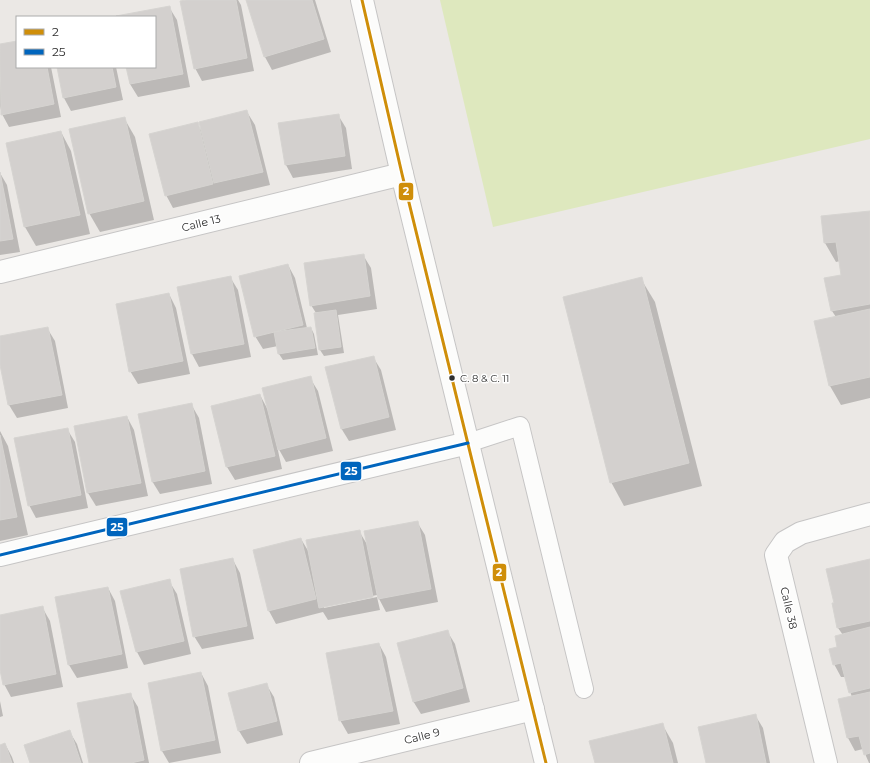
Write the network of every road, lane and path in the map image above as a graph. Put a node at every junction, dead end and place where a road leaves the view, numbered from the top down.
1 (362, 0) edge
2 (402, 174) junction
3 (0, 272) edge
4 (468, 443) junction
5 (870, 514) edge
6 (0, 555) edge
7 (584, 690) dead end
8 (533, 709) junction
9 (310, 763) edge
10 (546, 763) edge
11 (826, 763) edge

1 - 2 street
2 - 3 street, Calle 13
2 - 4 street
4 - 6 street
4 - 7 lane
4 - 8 street
5 - 11 street, Calle 38
8 - 9 street, Calle 9
8 - 10 street

